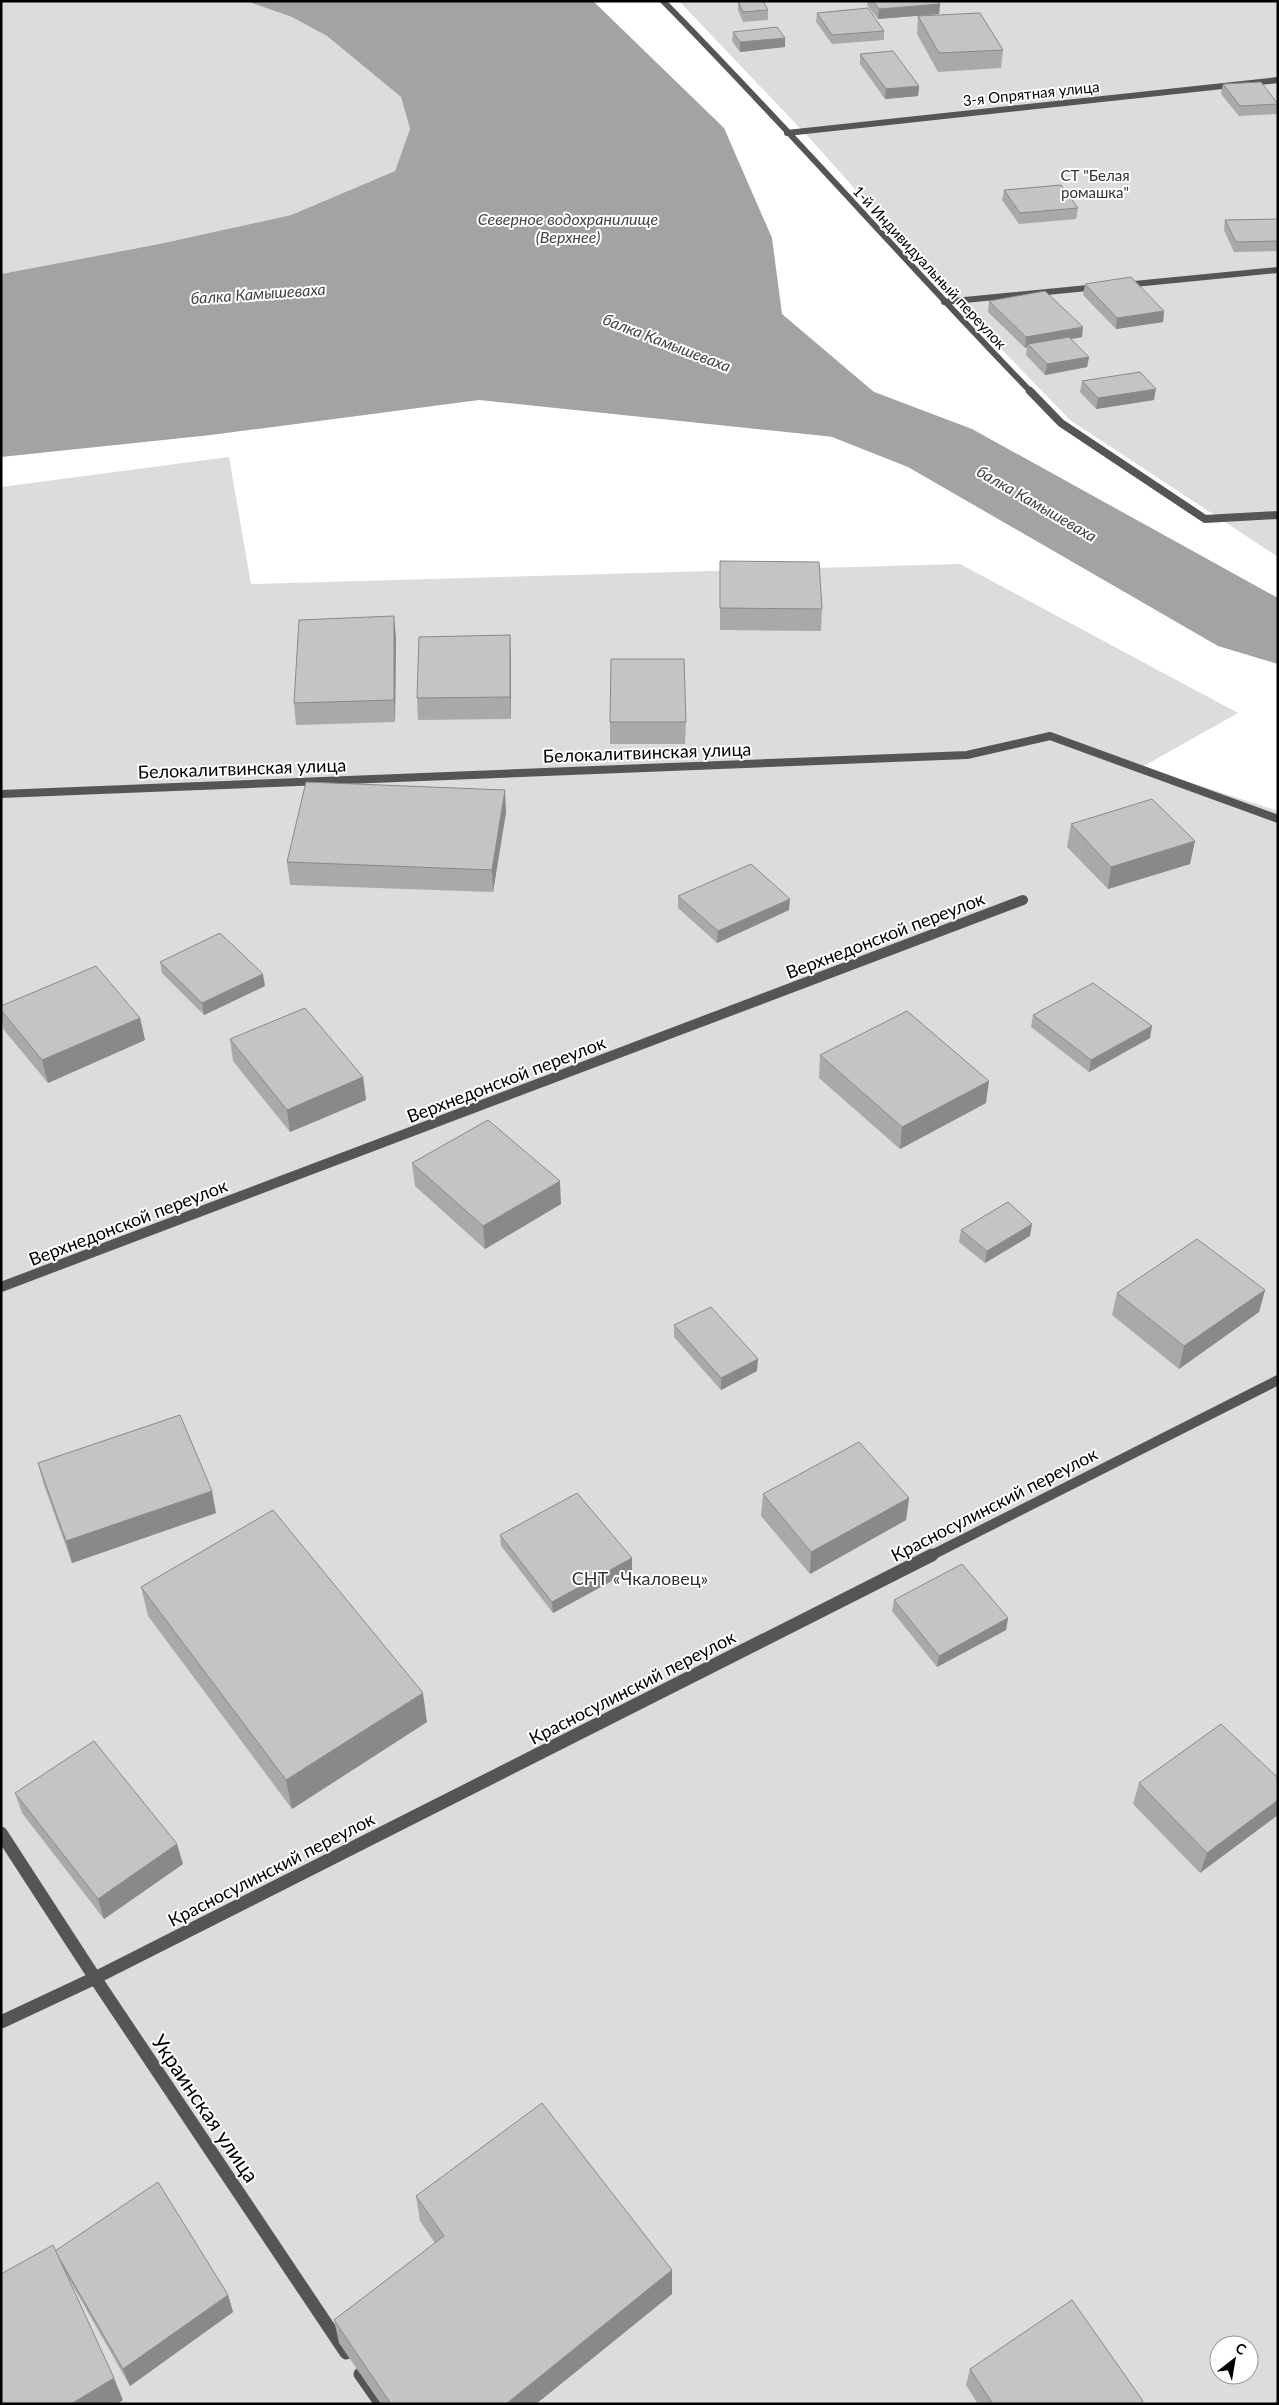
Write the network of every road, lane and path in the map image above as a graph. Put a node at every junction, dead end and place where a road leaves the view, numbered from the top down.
1 (663, 1) edge
2 (1278, 80) edge
3 (787, 132) junction
4 (1278, 270) edge
5 (1121, 285) edge
6 (1111, 286) edge
7 (944, 302) junction
8 (1278, 515) edge
9 (1, 794) edge
10 (1278, 818) edge
11 (1023, 900) dead end
12 (1, 1287) edge
13 (1278, 1380) edge
14 (1, 1833) edge
15 (95, 1978) junction
16 (1, 2022) edge
17 (380, 2404) edge

1 - 3 street, 1-й Индивидуальный переулок
2 - 3 street, 3-я Опрятная улица
3 - 7 street, 1-й Индивидуальный переулок
4 - 5 street
6 - 7 street
7 - 8 street, 1-й Индивидуальный переулок
9 - 10 street, Белокалитвинская улица
11 - 12 street, Верхнедонской переулок
13 - 15 street, Красносулинский переулок
14 - 15 street, Украинская улица
15 - 16 street, Красносулинский переулок
15 - 17 street, Украинская улица

